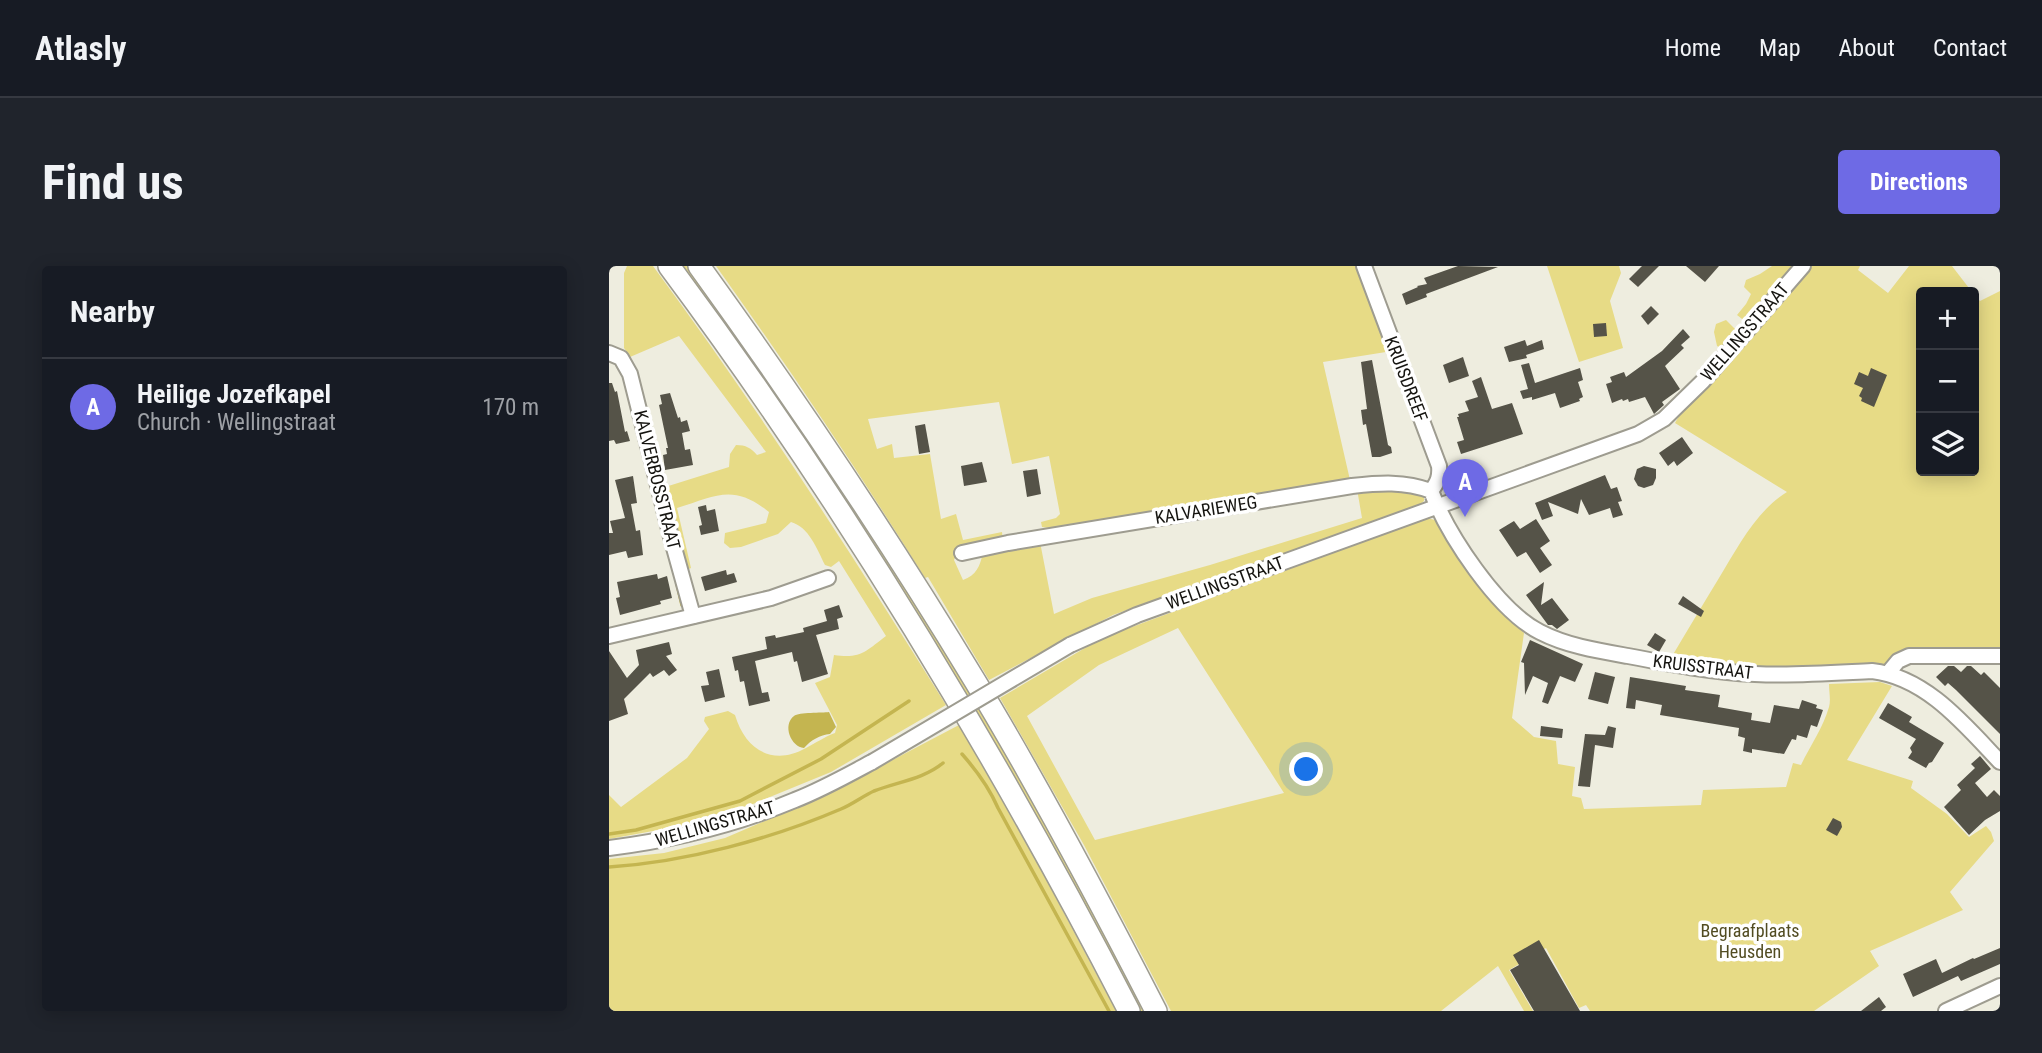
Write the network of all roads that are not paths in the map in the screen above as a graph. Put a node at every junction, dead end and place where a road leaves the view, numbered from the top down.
1 (669, 266) edge
2 (699, 266) edge
3 (1364, 266) edge
4 (1803, 266) edge
5 (609, 353) edge
6 (1431, 491) junction
7 (1438, 508) junction
8 (962, 553) dead end
9 (828, 578) dead end
10 (693, 616) junction
11 (609, 636) edge
12 (2000, 656) edge
13 (1888, 673) junction
14 (2000, 762) edge
15 (609, 848) edge
16 (2000, 986) edge
17 (1129, 1011) edge
18 (1156, 1011) edge
19 (1947, 1011) edge

1 - 17 highway
2 - 18 highway
3 - 6 street, KRUISDREEF
4 - 7 street, WELLINGSTRAAT
5 - 10 street, KALVERBOSSTRAAT
6 - 7 street
6 - 8 street, KALVARIEWEG
7 - 13 street, KRUISSTRAAT
7 - 15 street, WELLINGSTRAAT, bridge
9 - 10 street
10 - 11 street
12 - 13 street
13 - 14 street, KRUISSTRAAT
16 - 19 street

